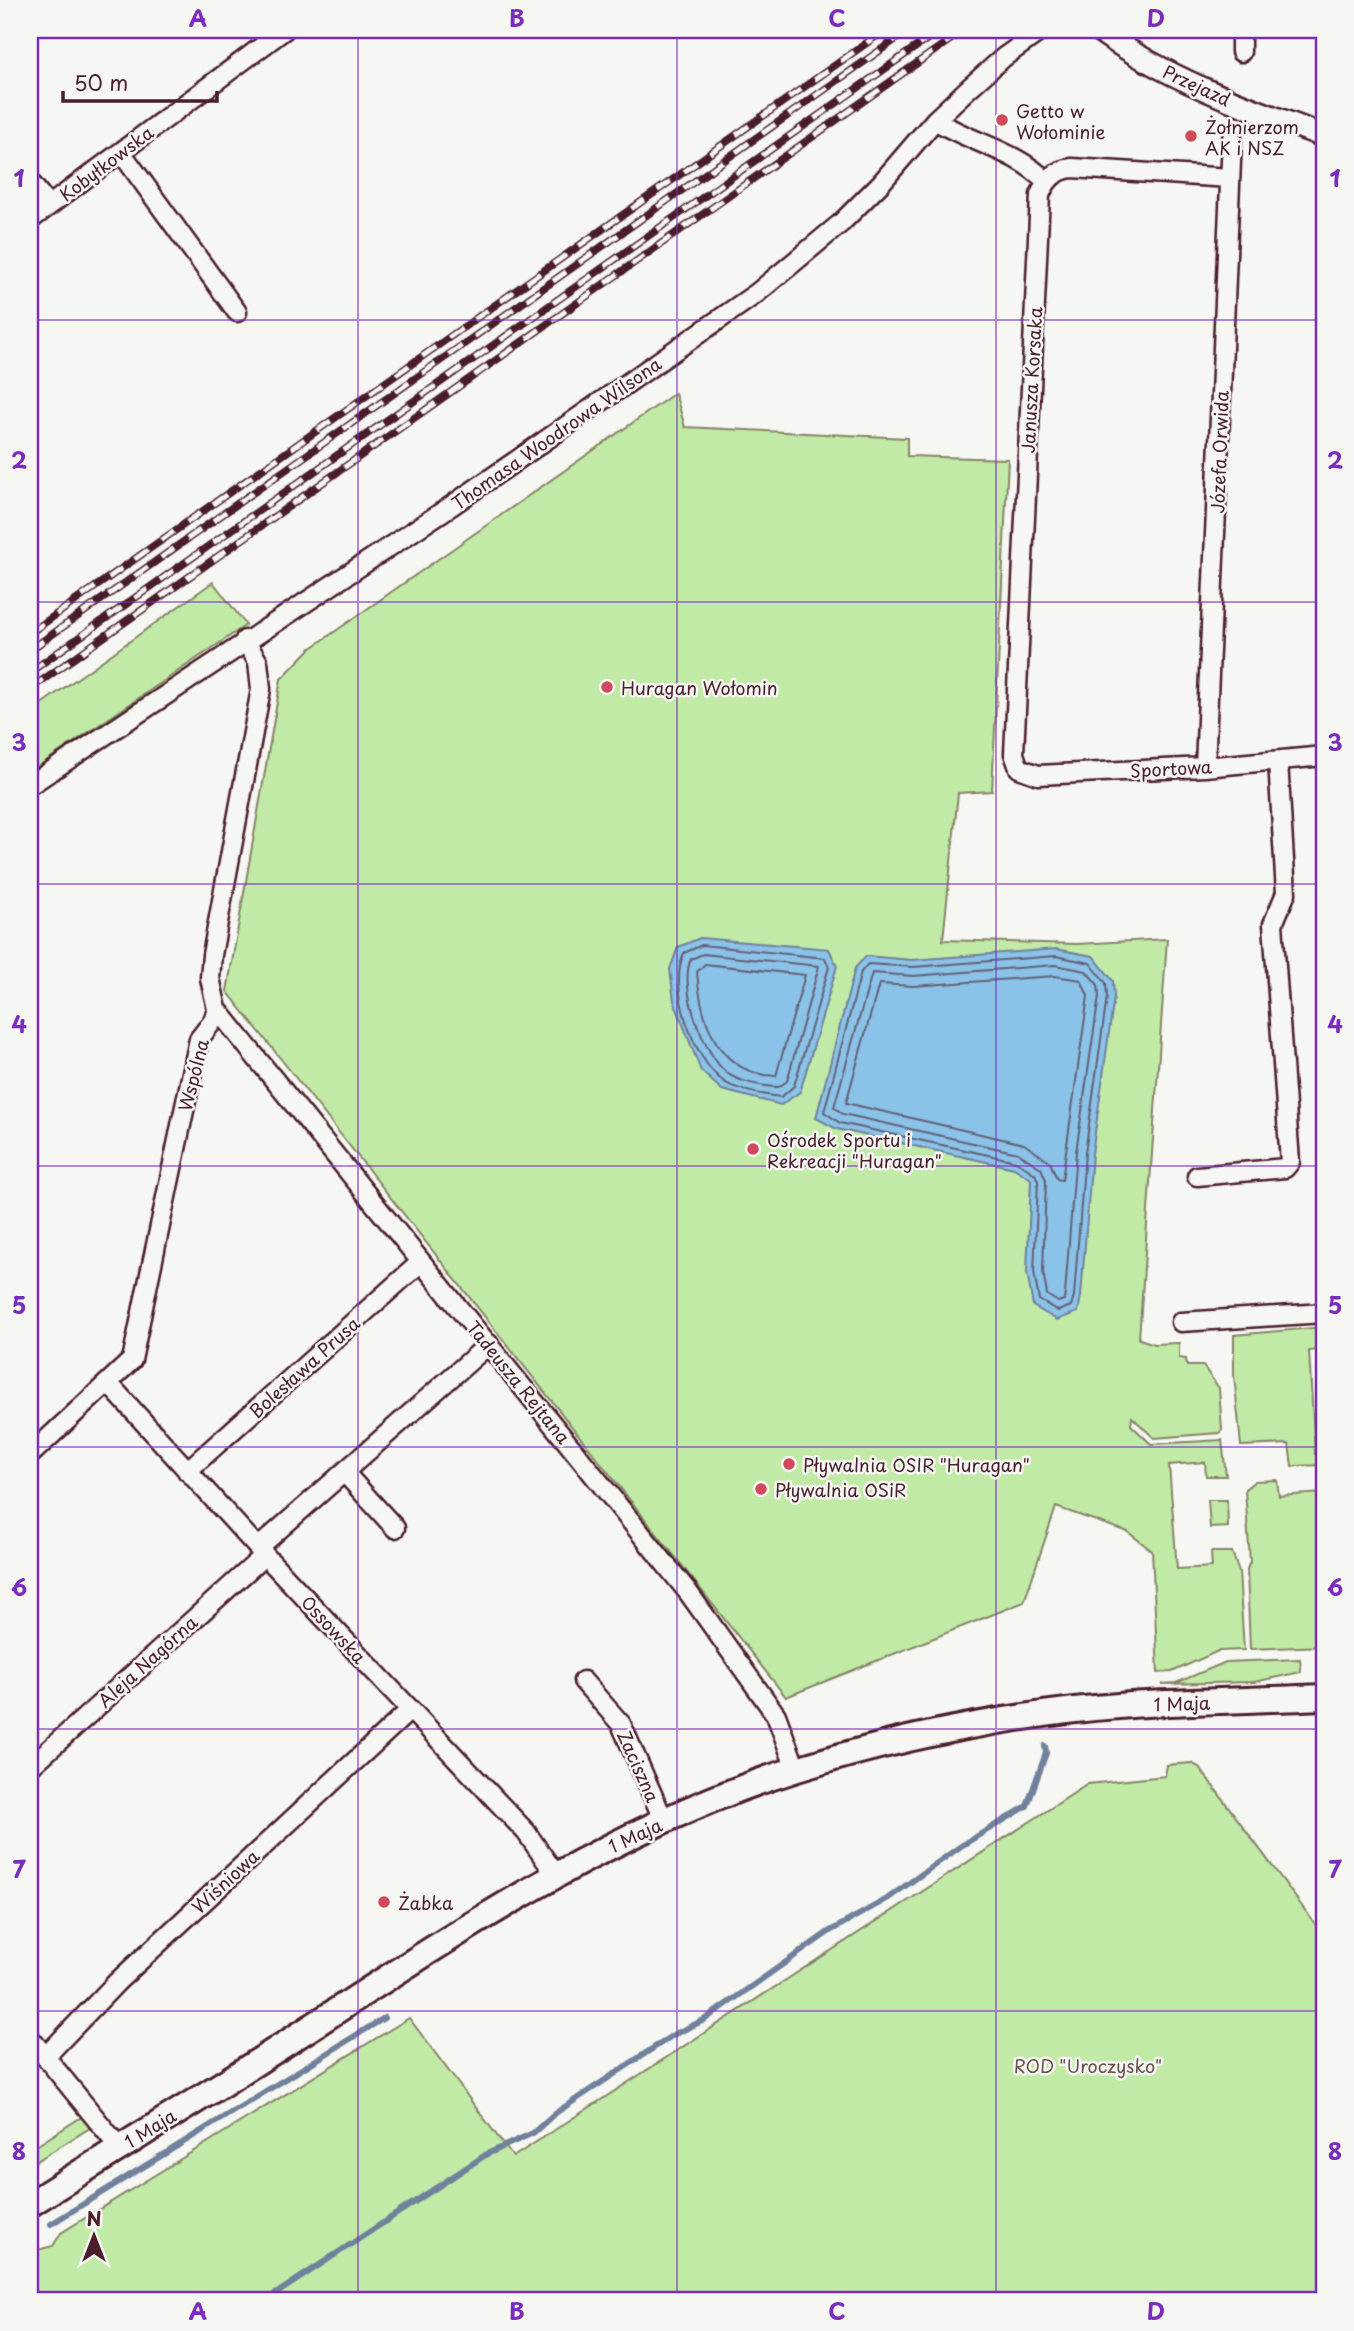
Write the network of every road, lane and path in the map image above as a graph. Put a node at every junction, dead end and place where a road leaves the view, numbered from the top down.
1 (284, 30) edge
2 (1042, 30) edge
3 (1241, 30) edge
4 (1105, 35) edge
5 (1241, 51) dead end
6 (935, 120) junction
7 (1324, 136) edge
8 (1233, 138) dead end
9 (121, 152) junction
10 (1230, 178) junction
11 (1046, 181) junction
12 (30, 182) edge
13 (48, 206) junction
14 (30, 220) edge
15 (237, 312) dead end
16 (246, 640) junction
17 (1324, 756) edge
18 (1278, 761) junction
19 (1205, 767) junction
20 (1019, 768) joint
21 (30, 785) edge
22 (217, 1009) junction
23 (1197, 1176) dead end
24 (421, 1262) junction
25 (1324, 1313) edge
26 (1181, 1322) dead end
27 (489, 1344) junction
28 (109, 1384) junction
29 (30, 1455) edge
30 (187, 1471) junction
31 (344, 1472) junction
32 (395, 1528) dead end
33 (262, 1552) junction
34 (583, 1681) dead end
35 (1324, 1697) edge
36 (410, 1710) junction
37 (30, 1767) edge
38 (796, 1769) junction
39 (664, 1821) junction
40 (556, 1875) junction
41 (30, 2038) edge
42 (45, 2057) junction
43 (119, 2147) junction
44 (30, 2204) edge

1 - 9 street, Kobyłkowska
2 - 6 street, Thomasa Woodrowa Wilsona
3 - 5 street
4 - 7 street, Przejazd
6 - 11 street
6 - 16 street, Thomasa Woodrowa Wilsona
8 - 10 street, Józefa Orwida
9 - 13 street, Kobyłkowska
9 - 15 street
10 - 11 street
10 - 19 street, Józefa Orwida
11 - 20 street, Janusza Korsaka
12 - 13 street
13 - 14 street, Kobyłkowska
16 - 21 street, Thomasa Woodrowa Wilsona
16 - 22 street
17 - 18 street, Sportowa
18 - 19 street, Sportowa
18 - 23 street
19 - 20 street, Sportowa
22 - 24 street, Tadeusza Rejtana
22 - 28 street, Wspólna
24 - 27 street, Tadeusza Rejtana
24 - 30 street, Bolesława Prusa
25 - 26 street
27 - 31 street, Aleja Nagórna
27 - 38 street, Tadeusza Rejtana
28 - 29 street, Wspólna
28 - 30 street, Ossowska
30 - 33 street, Ossowska
31 - 32 street
31 - 33 street, Aleja Nagórna
33 - 36 street, Ossowska
33 - 37 street, Aleja Nagórna
34 - 39 street, Zaciszna
35 - 38 main road, 1 Maja
36 - 40 street, Ossowska
36 - 42 street, Wiśniowa
38 - 39 main road, 1 Maja
39 - 40 main road, 1 Maja
40 - 43 main road, 1 Maja
41 - 42 street
42 - 43 street
43 - 44 main road, 1 Maja

